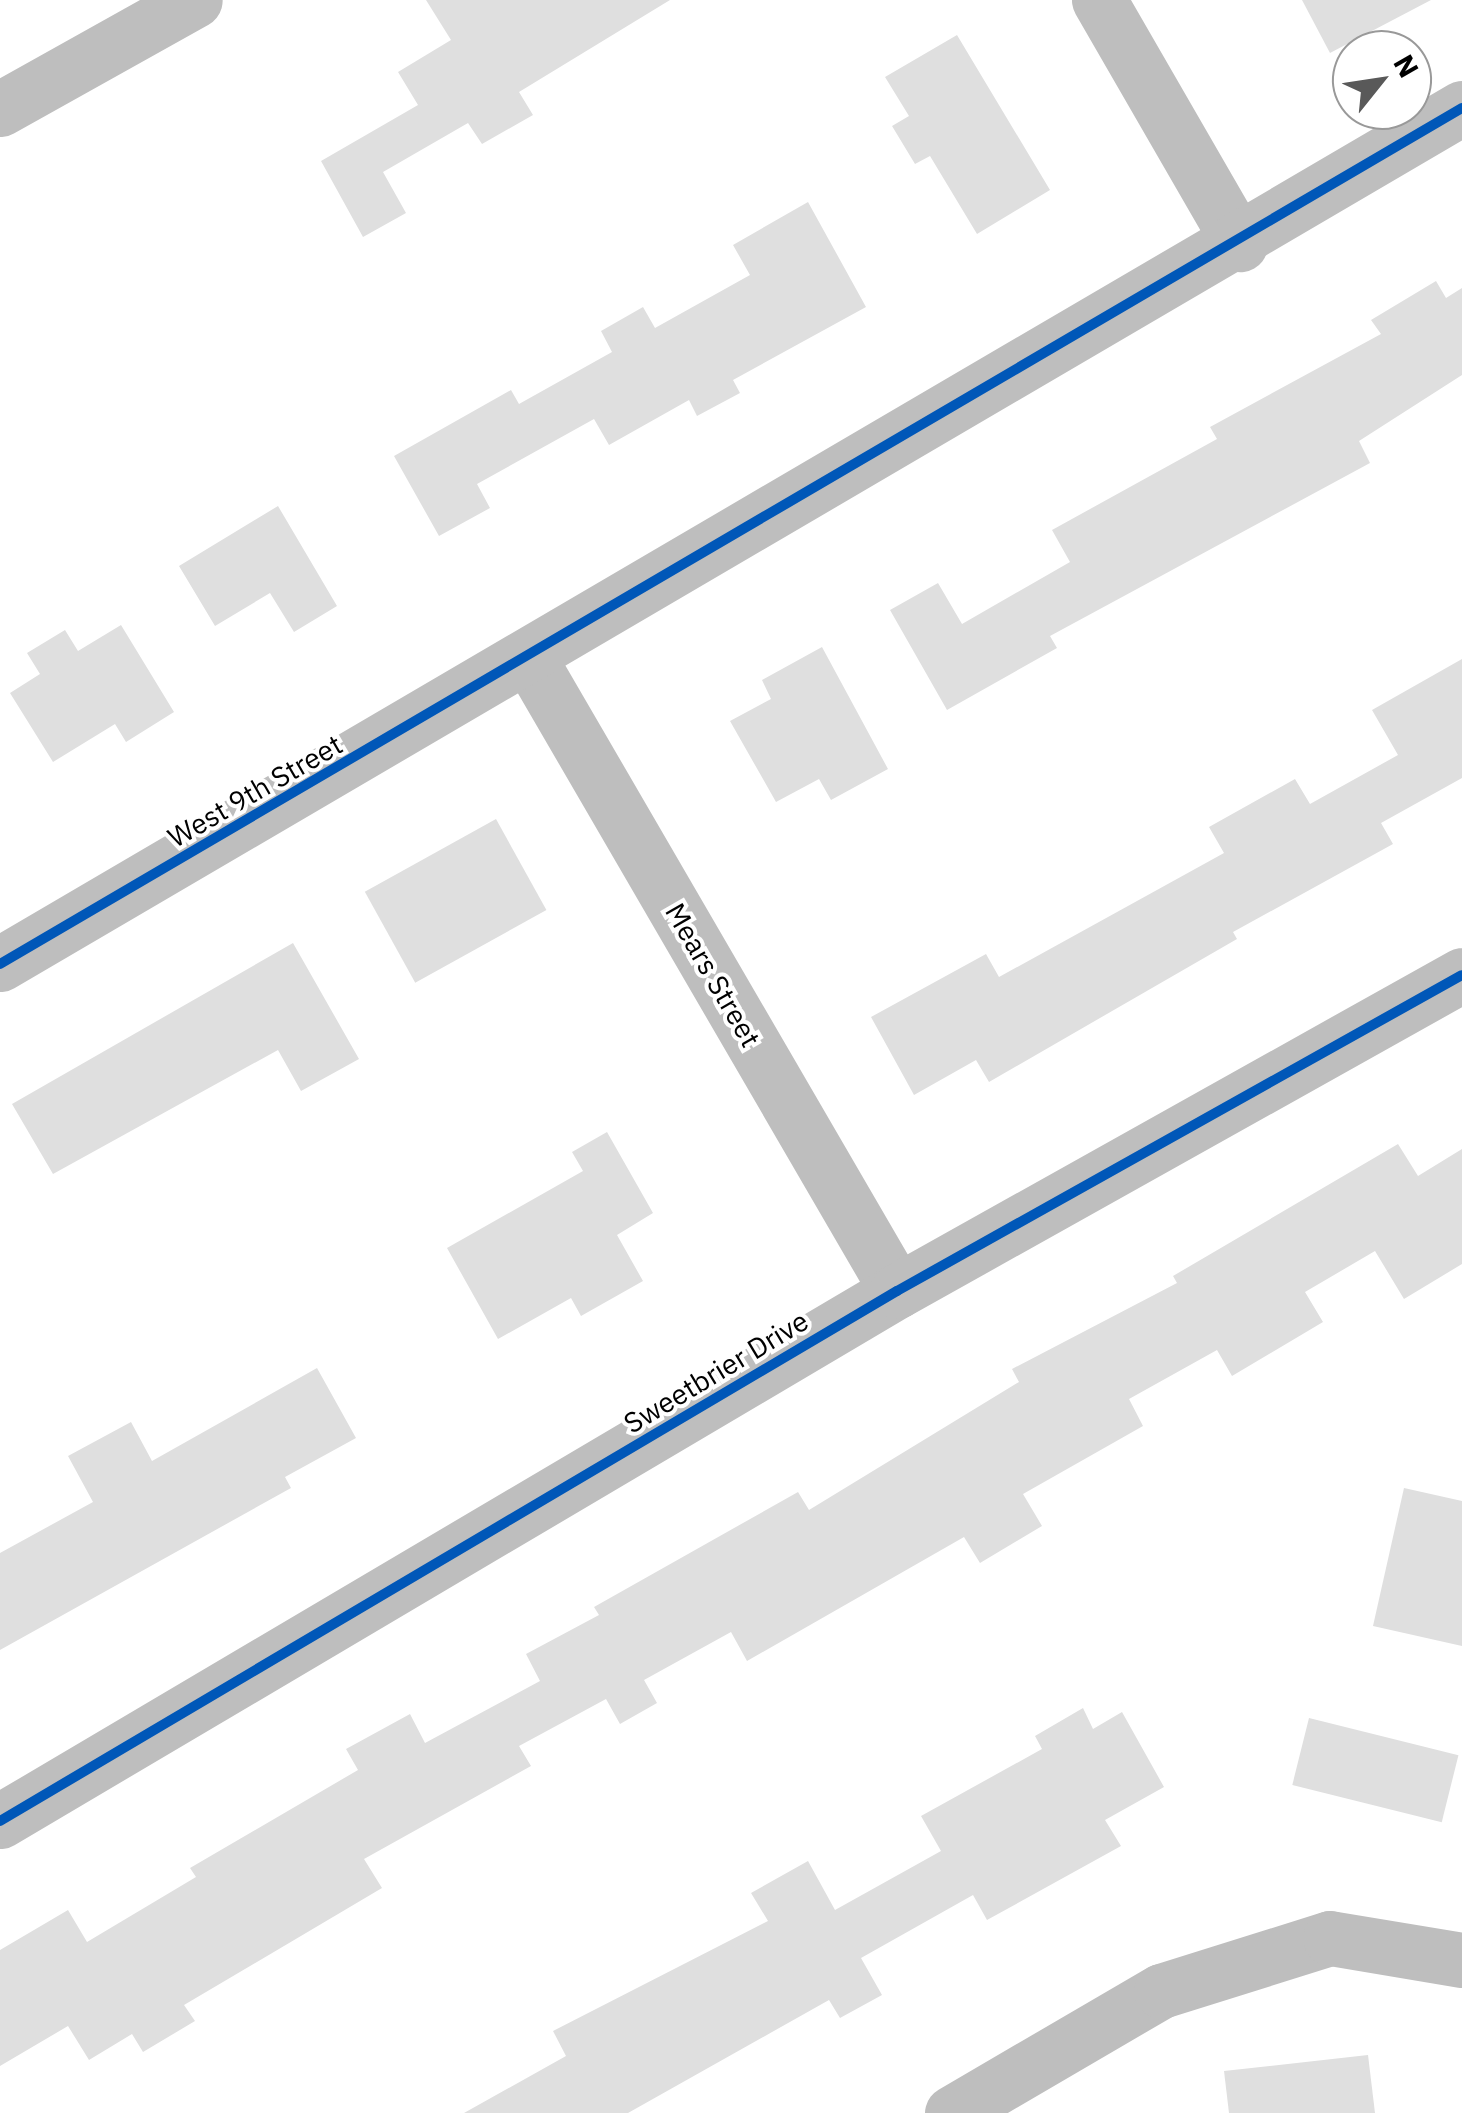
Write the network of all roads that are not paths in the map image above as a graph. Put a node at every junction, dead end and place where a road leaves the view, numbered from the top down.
1 (1098, 0) edge
2 (159, 9) edge
3 (1462, 108) edge
4 (0, 109) edge
5 (1240, 244) junction
6 (529, 658) junction
7 (0, 964) edge
8 (1462, 975) edge
9 (897, 1292) junction
10 (0, 1822) edge
11 (1462, 1960) edge
12 (952, 2113) edge

1 - 5 street
2 - 4 street
3 - 5 street, West 9th Street
5 - 6 street, West 9th Street
6 - 7 street, West 9th Street
6 - 9 street, Mears Street
8 - 9 street, Sweetbrier Drive
9 - 10 street, Sweetbrier Drive
11 - 12 street

